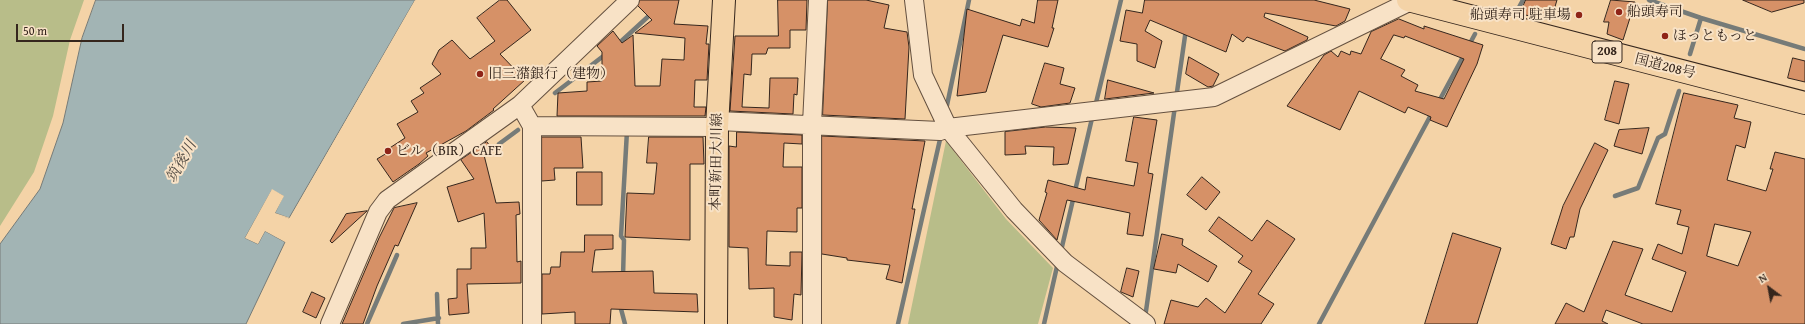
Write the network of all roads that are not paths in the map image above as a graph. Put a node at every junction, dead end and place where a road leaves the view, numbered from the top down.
1 (630, 0) edge
2 (724, 0) edge
3 (818, 0) edge
4 (914, 0) edge
5 (1411, 0) edge
6 (1805, 103) edge
7 (520, 105) junction
8 (717, 124) junction
9 (812, 124) junction
10 (532, 126) junction
11 (948, 128) junction
12 (330, 324) edge
13 (532, 324) edge
14 (716, 324) edge
15 (812, 324) edge
16 (1146, 324) edge

1 - 7 street
2 - 8 main road, 本町新田大川線
3 - 9 street
4 - 11 street
5 - 6 main road, 国道208号 / 208
5 - 11 street
7 - 10 street
7 - 12 street
8 - 9 street
8 - 10 street
8 - 14 main road, 本町新田大川線
9 - 11 street
9 - 15 street
10 - 13 street
11 - 16 street

